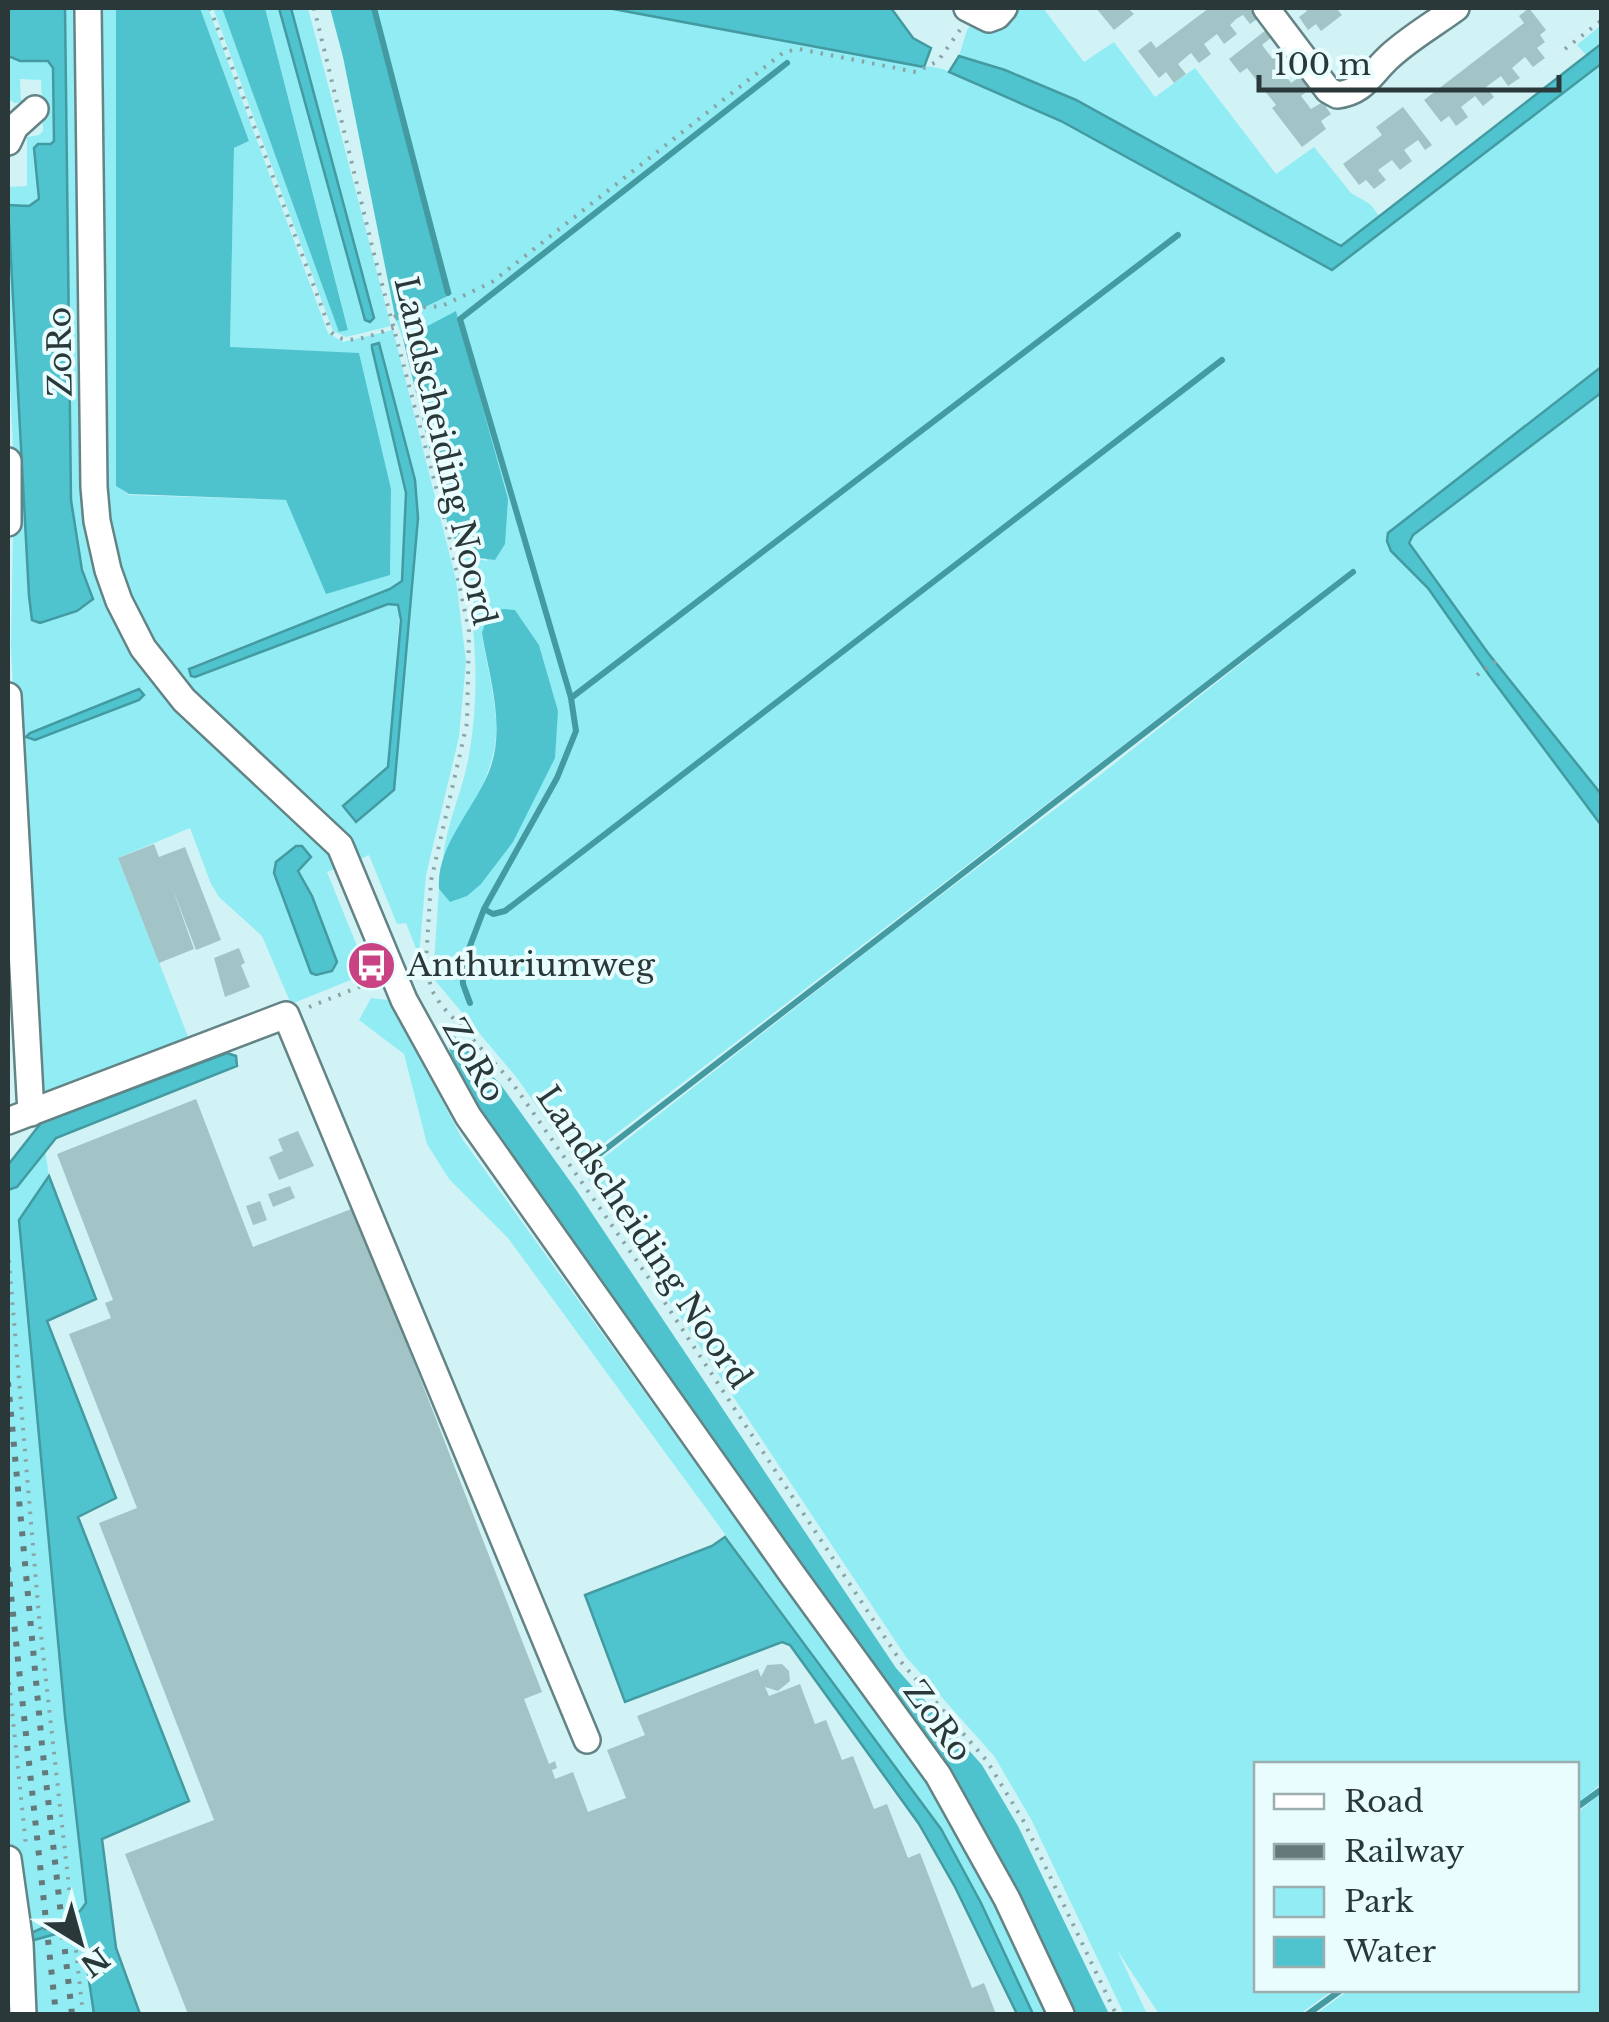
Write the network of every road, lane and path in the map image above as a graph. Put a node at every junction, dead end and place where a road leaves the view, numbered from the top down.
1 (88, 8) edge
2 (210, 8) edge
3 (314, 8) edge
4 (1004, 8) edge
5 (1266, 8) edge
6 (1456, 8) edge
7 (969, 9) edge
8 (1602, 20) edge
9 (1565, 49) dead end
10 (35, 109) dead end
11 (8, 142) edge
12 (394, 317) junction
13 (396, 327) junction
14 (8, 461) edge
15 (8, 522) edge
16 (1502, 657) dead end
17 (1477, 675) dead end
18 (8, 696) edge
19 (393, 974) junction
20 (286, 1016) junction
21 (19, 1117) edge
22 (8, 1250) edge
23 (586, 1740) dead end
24 (8, 1859) edge
25 (23, 2014) edge
26 (83, 2014) edge
27 (1061, 2014) edge
28 (1116, 2014) edge

1 - 19 street, ZoRo
2 - 13 path
3 - 12 path, Landscheiding Noord
4 - 7 street
5 - 6 street
7 - 12 path
8 - 9 path
10 - 11 street
12 - 13 path, Landscheiding Noord
13 - 28 path, Landscheiding Noord
14 - 15 street
16 - 17 path
18 - 21 street
19 - 20 path
19 - 27 street, ZoRo
20 - 21 street
20 - 23 street
22 - 26 path
24 - 25 street

